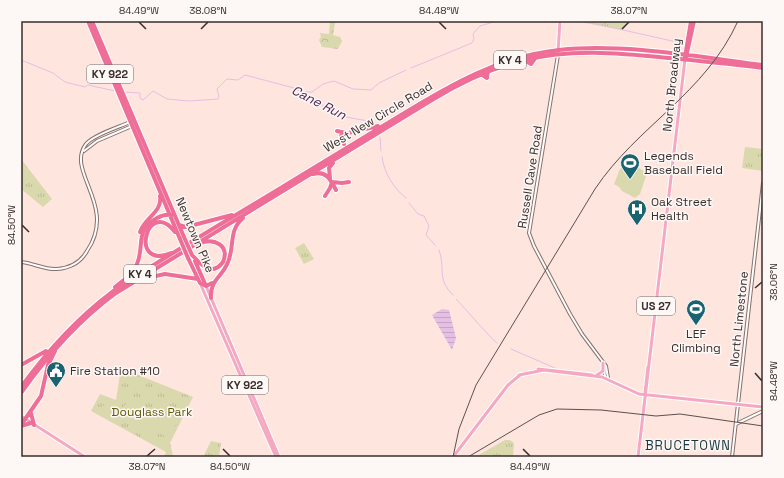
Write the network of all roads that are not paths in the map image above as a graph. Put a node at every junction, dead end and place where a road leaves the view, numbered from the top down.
1 (88, 21) edge
2 (92, 21) edge
3 (560, 21) edge
4 (691, 21) edge
5 (694, 21) edge
6 (92, 31) junction
7 (99, 39) junction
8 (558, 52) junction
9 (686, 57) junction
10 (763, 65) edge
11 (763, 68) edge
12 (428, 100) junction
13 (132, 123) junction
14 (387, 123) junction
15 (337, 131) dead end
16 (347, 133) junction
17 (83, 152) junction
18 (339, 153) junction
19 (336, 159) junction
20 (329, 171) junction
21 (324, 174) junction
22 (309, 175) junction
23 (331, 180) junction
24 (156, 182) junction
25 (349, 182) dead end
26 (763, 183) edge
27 (336, 190) dead end
28 (326, 196) dead end
29 (248, 213) junction
30 (170, 214) junction
31 (236, 214) junction
32 (176, 217) junction
33 (179, 225) junction
34 (182, 238) junction
35 (192, 246) junction
36 (182, 248) junction
37 (139, 250) junction
38 (190, 256) junction
39 (21, 262) edge
40 (199, 281) junction
41 (214, 282) junction
42 (127, 286) junction
43 (206, 286) junction
44 (211, 298) junction
45 (98, 302) junction
46 (66, 336) junction
47 (52, 346) junction
48 (603, 364) junction
49 (21, 365) edge
50 (595, 376) junction
51 (607, 378) junction
52 (21, 387) edge
53 (21, 392) edge
54 (645, 395) junction
55 (255, 404) junction
56 (738, 406) junction
57 (763, 409) edge
58 (31, 413) junction
59 (21, 416) edge
60 (26, 419) junction
61 (262, 422) junction
62 (33, 424) junction
63 (736, 424) junction
64 (21, 426) edge
65 (85, 457) edge
66 (276, 457) edge
67 (279, 457) edge
68 (453, 457) edge
69 (638, 457) edge
70 (732, 457) edge

1 - 6 highway, Newtown Pike / KY 922
2 - 7 highway, Newtown Pike / KY 922
3 - 8 main road, Russell Cave Road
4 - 9 highway, North Broadway / US 27
5 - 9 highway, North Broadway / US 27
6 - 7 highway
6 - 13 highway, Newtown Pike / KY 922
7 - 13 highway, Newtown Pike / KY 922
8 - 9 highway, West New Circle Road / KY 4
8 - 12 highway, West New Circle Road / KY 4
8 - 12 highway, West New Circle Road / KY 4
8 - 48 street, Russell Cave Road
9 - 10 highway, West New Circle Road / KY 4
9 - 11 highway, West New Circle Road / KY 4
9 - 54 main road, North Broadway / US 27
12 - 14 highway, West New Circle Road / KY 4
12 - 19 highway, West New Circle Road / KY 4
13 - 17 street
13 - 17 street
13 - 24 highway, Newtown Pike / KY 922
13 - 32 highway, Newtown Pike / KY 922
14 - 16 highway
14 - 18 highway, West New Circle Road / KY 4
15 - 16 highway
16 - 18 highway
17 - 39 street
18 - 31 highway, West New Circle Road / KY 4
19 - 20 highway
19 - 22 highway, West New Circle Road / KY 4
20 - 21 highway
20 - 23 highway
21 - 22 highway
21 - 23 highway
22 - 29 highway, West New Circle Road / KY 4
23 - 25 highway
23 - 27 highway
23 - 28 highway
24 - 30 highway, Newtown Pike / KY 922
24 - 37 highway
26 - 56 street, North Limestone
29 - 35 highway, West New Circle Road / KY 4
29 - 41 highway
30 - 32 highway
30 - 34 highway, Newtown Pike / KY 922
30 - 37 highway
31 - 33 highway
31 - 36 highway, West New Circle Road / KY 4
32 - 33 highway, Newtown Pike / KY 922
33 - 34 highway, Newtown Pike / KY 922
34 - 36 highway
34 - 38 highway, Newtown Pike / KY 922, bridge
35 - 38 highway
35 - 42 highway, West New Circle Road / KY 4
36 - 45 highway, West New Circle Road / KY 4
37 - 45 highway
38 - 40 highway, Newtown Pike / KY 922
38 - 43 highway, Newtown Pike / KY 922
40 - 42 highway
40 - 43 highway
40 - 55 main road, Newtown Pike / KY 922
41 - 43 highway
41 - 44 highway
42 - 46 highway, West New Circle Road / KY 4
43 - 44 main road, Newtown Pike / KY 922
44 - 55 main road, Newtown Pike / KY 922
45 - 47 highway, West New Circle Road / KY 4
46 - 53 highway, KY 4
46 - 58 highway
47 - 49 highway
47 - 52 highway, KY 4
48 - 50 main road
48 - 51 street, Russell Cave Road
50 - 51 main road
50 - 68 main road
51 - 54 main road
54 - 56 main road
54 - 69 main road, North Broadway / US 27
55 - 61 main road, Newtown Pike / KY 922
56 - 57 main road
56 - 63 street, North Limestone
57 - 63 street
58 - 60 highway
58 - 62 highway
59 - 60 main road
60 - 62 main road
60 - 64 highway
61 - 66 main road, Newtown Pike / KY 922
61 - 67 main road, Newtown Pike / KY 922
62 - 64 highway
62 - 65 main road
63 - 70 street, North Limestone

